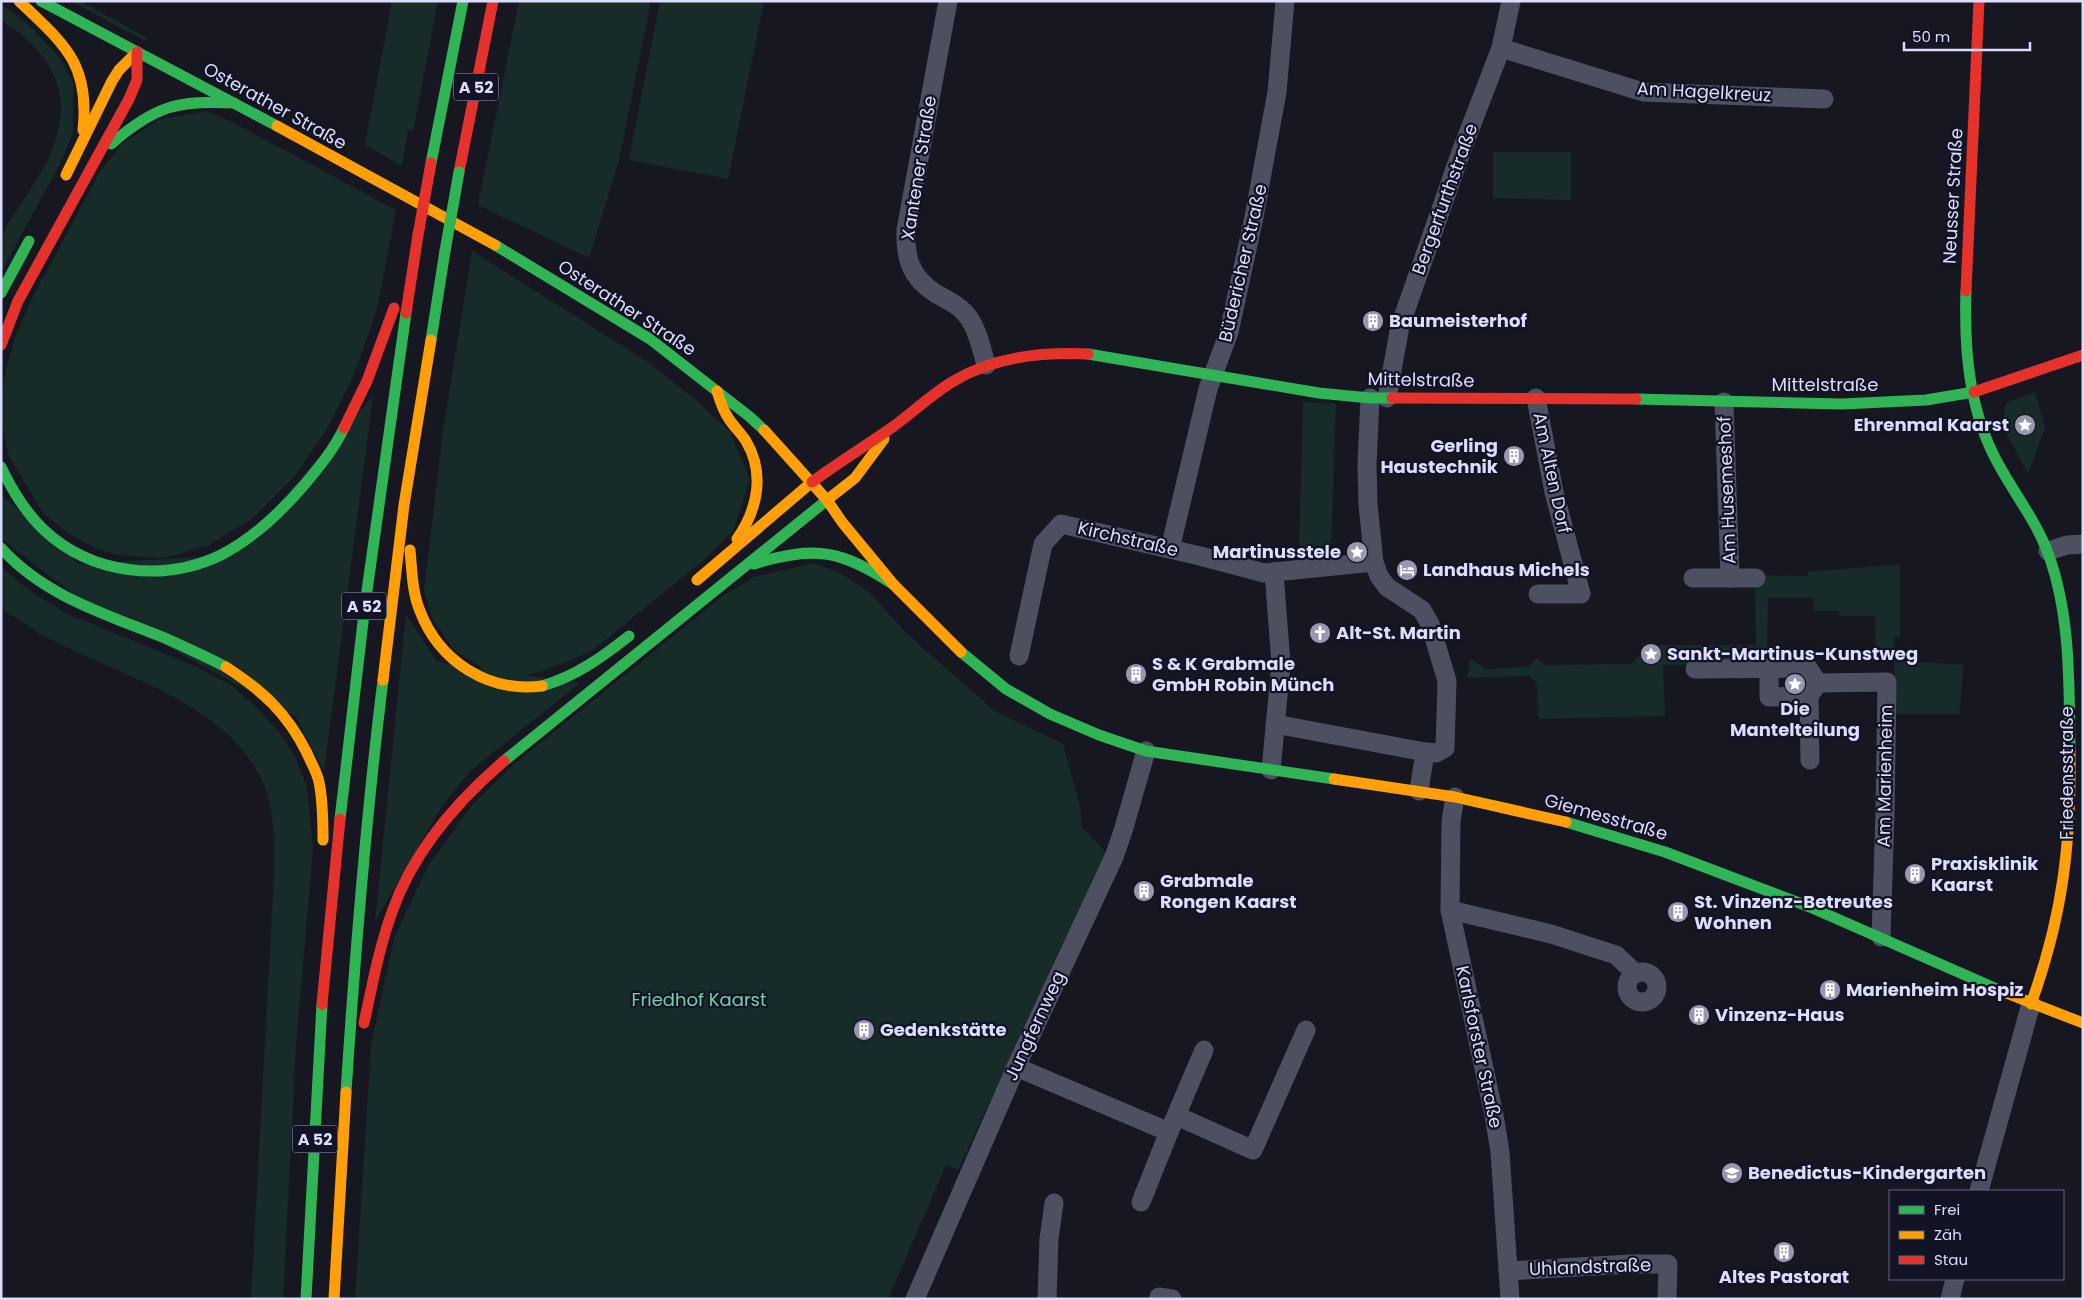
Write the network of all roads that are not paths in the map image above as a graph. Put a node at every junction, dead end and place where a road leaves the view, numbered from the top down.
1 (19, 1) edge
2 (41, 1) edge
3 (463, 1) edge
4 (493, 1) edge
5 (948, 1) edge
6 (1285, 1) edge
7 (1511, 1) edge
8 (1979, 1) edge
9 (1501, 48) junction
10 (138, 52) junction
11 (1824, 99) dead end
12 (234, 103) junction
13 (96, 156) junction
14 (74, 160) junction
15 (60, 186) dead end
16 (36, 229) dead end
17 (418, 235) junction
18 (1, 293) edge
19 (1, 344) edge
20 (2083, 355) edge
21 (986, 365) junction
22 (1214, 374) junction
23 (717, 391) junction
24 (1970, 393) junction
25 (1379, 398) junction
26 (1536, 398) junction
27 (1724, 402) junction
28 (893, 426) junction
29 (1, 467) edge
30 (812, 482) junction
31 (827, 500) junction
32 (404, 505) junction
33 (2083, 544) edge
34 (1, 548) edge
35 (1170, 549) junction
36 (2048, 551) junction
37 (723, 557) junction
38 (1374, 562) junction
39 (739, 569) junction
40 (1274, 572) junction
41 (1693, 578) dead end
42 (1730, 578) junction
43 (1756, 578) dead end
44 (894, 585) junction
45 (686, 589) dead end
46 (1538, 594) dead end
47 (636, 630) dead end
48 (1019, 656) dead end
49 (1769, 668) junction
50 (1695, 669) dead end
51 (1814, 690) junction
52 (1275, 724) junction
53 (1146, 751) junction
54 (1425, 752) junction
55 (1810, 760) dead end
56 (1270, 770) junction
57 (1419, 791) junction
58 (1456, 797) junction
59 (2076, 810) edge
60 (1450, 910) junction
61 (1881, 937) junction
62 (1635, 973) dead end
63 (324, 979) junction
64 (2031, 1004) junction
65 (2083, 1023) edge
66 (1306, 1030) dead end
67 (1204, 1050) dead end
68 (1016, 1067) junction
69 (344, 1112) junction
70 (1173, 1124) junction
71 (1979, 1190) edge
72 (1141, 1202) dead end
73 (1054, 1203) dead end
74 (1508, 1271) junction
75 (1955, 1280) edge
76 (306, 1299) edge
77 (334, 1299) edge
78 (915, 1299) edge
79 (1047, 1299) edge
80 (1510, 1299) edge
81 (1667, 1299) edge
82 (1950, 1299) edge

1 - 14 main road
2 - 10 main road, Osterather Straße
3 - 17 main road, A 52, bridge
4 - 32 main road, A 52, bridge
5 - 21 street, Xantener Straße
6 - 22 street, Büdericher Straße
7 - 9 street, Bergerfurthstraße
8 - 24 main road, Neusser Straße
9 - 11 street, Am Hagelkreuz
9 - 25 street, Bergerfurthstraße
10 - 12 main road, Osterather Straße
10 - 13 main road
10 - 14 main road
12 - 13 main road
12 - 23 main road, Osterather Straße
13 - 19 main road
14 - 15 main road
16 - 18 main road
17 - 29 main road
17 - 63 main road, A 52
20 - 24 main road, Mittelstraße
21 - 22 main road, Mittelstraße
21 - 28 main road, Mittelstraße
22 - 25 main road, Mittelstraße
22 - 35 street, Büdericher Straße
23 - 30 main road, Osterather Straße
23 - 37 main road
24 - 27 main road, Mittelstraße
24 - 36 main road, Friedensstraße
25 - 26 main road, Mittelstraße
25 - 38 street, Bergerfurthstraße
26 - 27 main road, Mittelstraße
26 - 46 street, Am Alten Dorf
27 - 42 street, Am Husemeshof
28 - 30 main road, Mittelstraße
28 - 31 main road, Mittelstraße
30 - 31 main road, Osterather Straße
30 - 37 main road, Mittelstraße
31 - 39 main road, Mittelstraße
31 - 44 main road, Osterather Straße
32 - 47 main road
32 - 69 main road, A 52
33 - 36 street
34 - 63 main road
35 - 40 street, Kirchstraße
35 - 48 street, Kirchstraße
36 - 59 main road, Friedensstraße
37 - 45 main road
38 - 40 street, Kirchstraße
38 - 54 street, Bergerfurthstraße
39 - 44 main road
39 - 69 main road, Mittelstraße
40 - 52 street
41 - 42 street, Am Husemeshof
42 - 43 street, Am Husemeshof
44 - 53 main road, Osterather Straße
49 - 50 street
49 - 51 street
49 - 51 street, Am Marienheim
51 - 55 street
51 - 61 street, Am Marienheim
52 - 54 street
52 - 56 street
53 - 56 main road, Giemesstraße
53 - 68 street, Jungfernweg
54 - 57 street
56 - 57 main road, Giemesstraße
57 - 58 main road, Giemesstraße
58 - 60 street, Karlsforster Straße
58 - 61 main road, Giemesstraße
59 - 64 main road, Friedensstraße
60 - 62 street
60 - 74 street, Karlsforster Straße
61 - 64 main road, Giemesstraße
63 - 76 main road, A 52
64 - 65 main road, Giemesstraße
64 - 71 street, Friedensstraße
66 - 70 street
67 - 70 street
68 - 70 street
68 - 78 street, Jungfernweg
69 - 77 main road, A 52
70 - 72 street
73 - 79 street
74 - 80 street, Karlsforster Straße
74 - 81 street, Uhlandstraße
75 - 82 street

